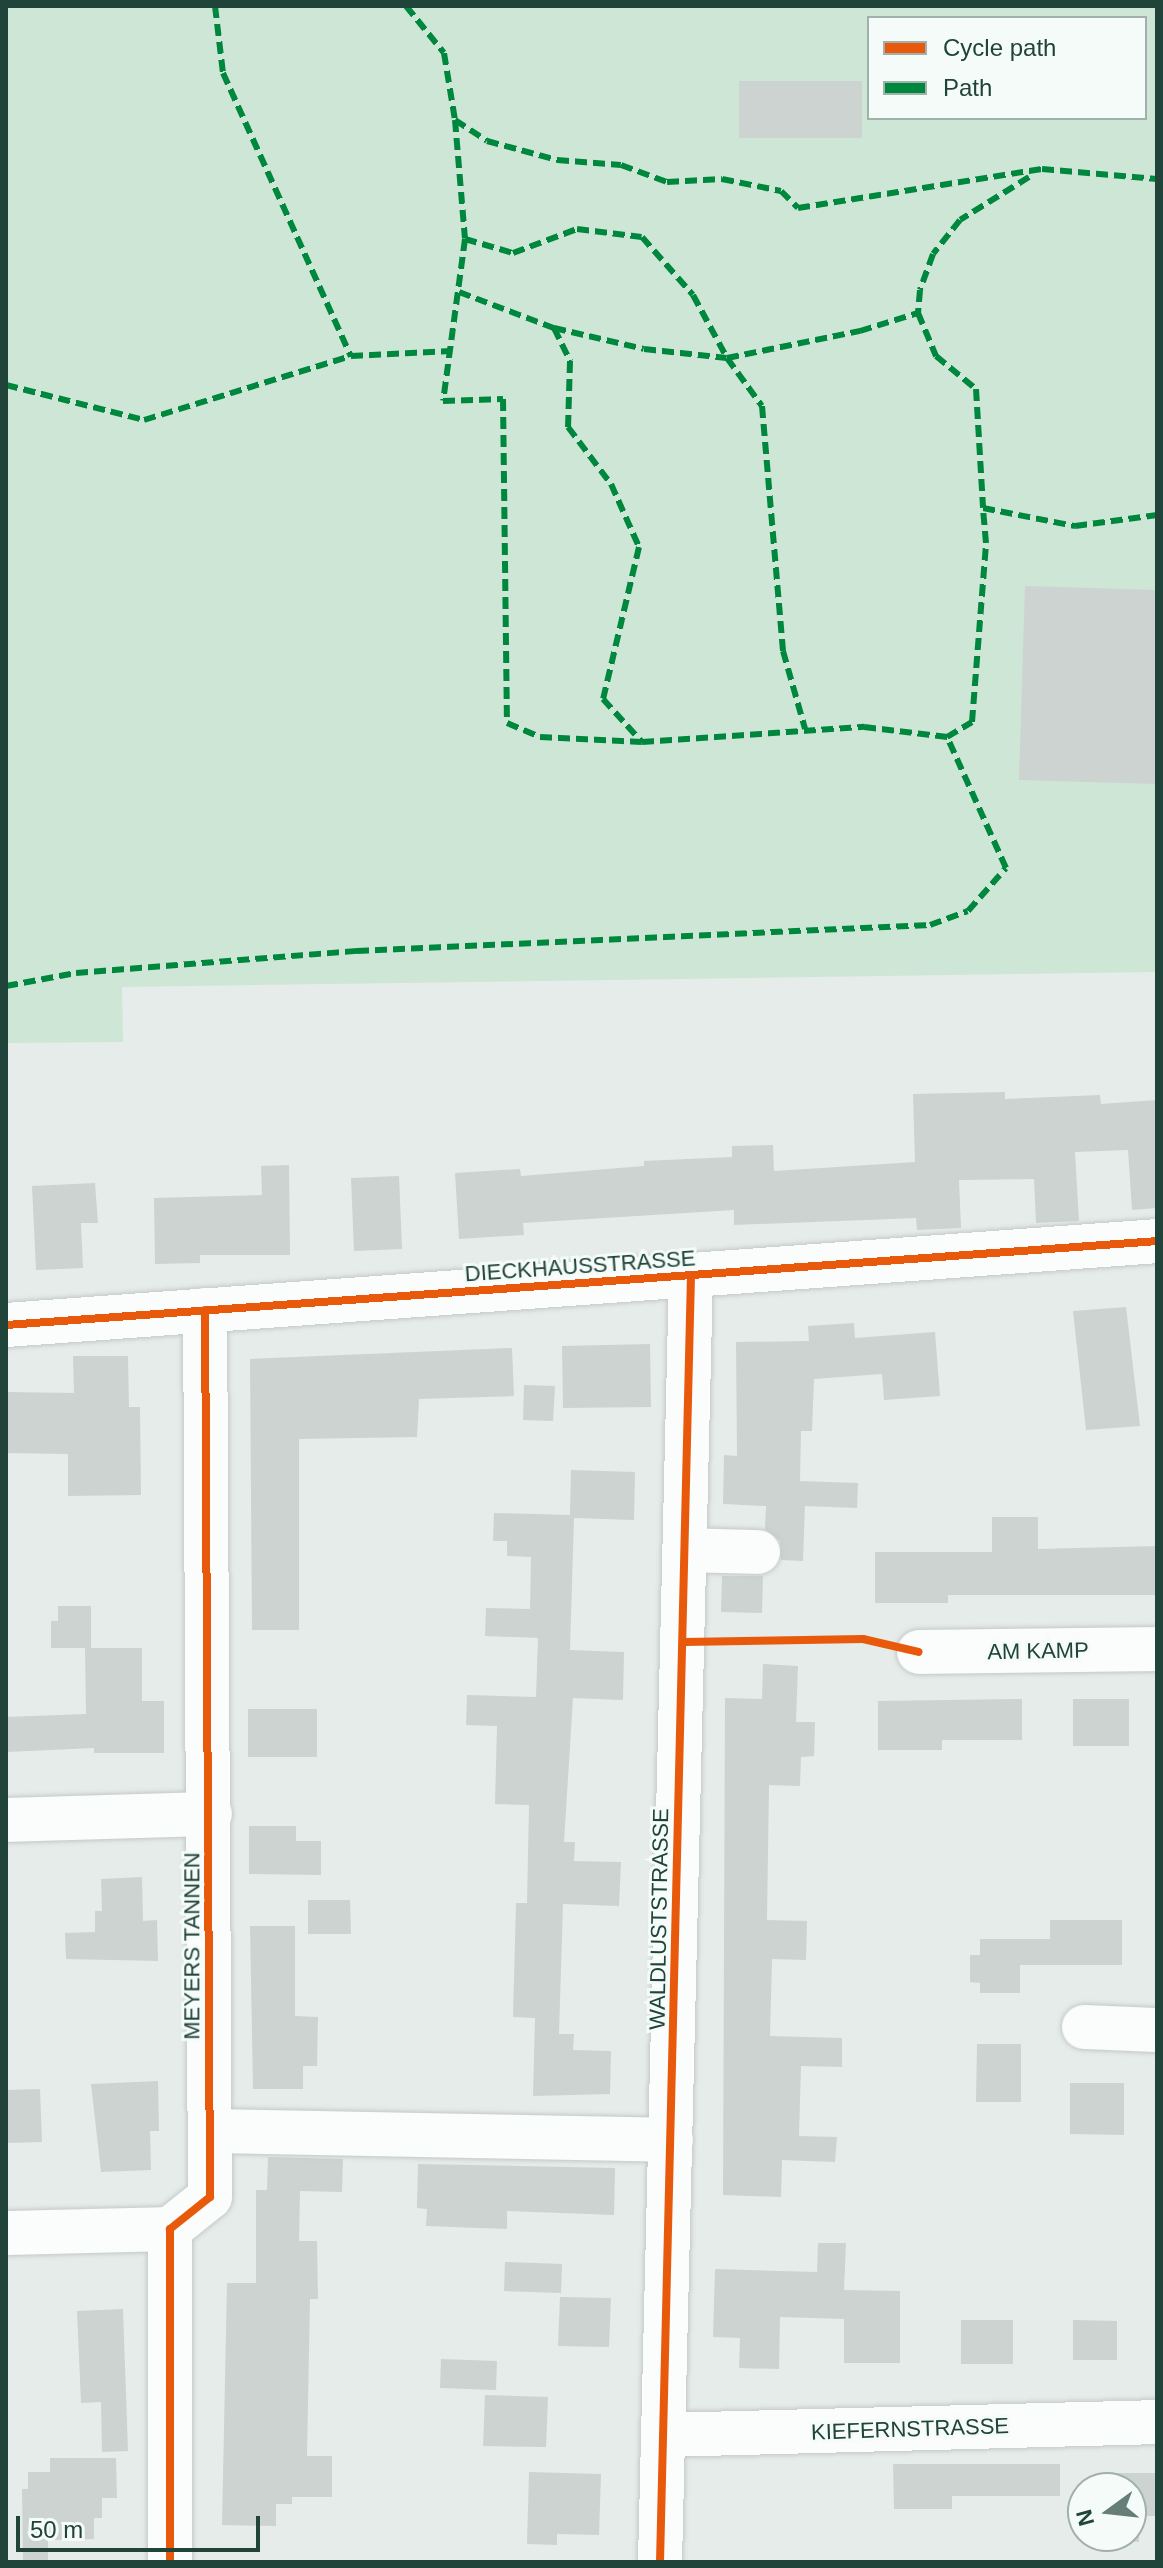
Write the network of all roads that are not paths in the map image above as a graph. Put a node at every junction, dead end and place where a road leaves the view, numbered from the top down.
1 (1157, 1241) edge
2 (691, 1276) junction
3 (205, 1310) junction
4 (6, 1325) edge
5 (686, 1550) junction
6 (758, 1552) dead end
7 (1157, 1649) edge
8 (919, 1652) dead end
9 (210, 1814) junction
10 (6, 1820) edge
11 (1084, 2027) dead end
12 (1157, 2030) edge
13 (210, 2131) junction
14 (671, 2140) junction
15 (170, 2229) junction
16 (6, 2233) edge
17 (1157, 2422) edge
18 (664, 2435) junction
19 (170, 2562) edge
20 (660, 2562) edge

1 - 2 street, DIECKHAUSSTRASSE
2 - 3 street, DIECKHAUSSTRASSE
2 - 5 street, WALDLUSTSTRASSE
3 - 4 street, DIECKHAUSSTRASSE
3 - 9 street, MEYERS TANNEN
5 - 6 street
5 - 14 street, WALDLUSTSTRASSE
7 - 8 street, AM KAMP
9 - 10 street
9 - 13 street, MEYERS TANNEN
11 - 12 street
13 - 14 street
13 - 15 street, MEYERS TANNEN
14 - 18 street, WALDLUSTSTRASSE
15 - 16 street
15 - 19 street
17 - 18 street, KIEFERNSTRASSE
18 - 20 street, WALDLUSTSTRASSE

